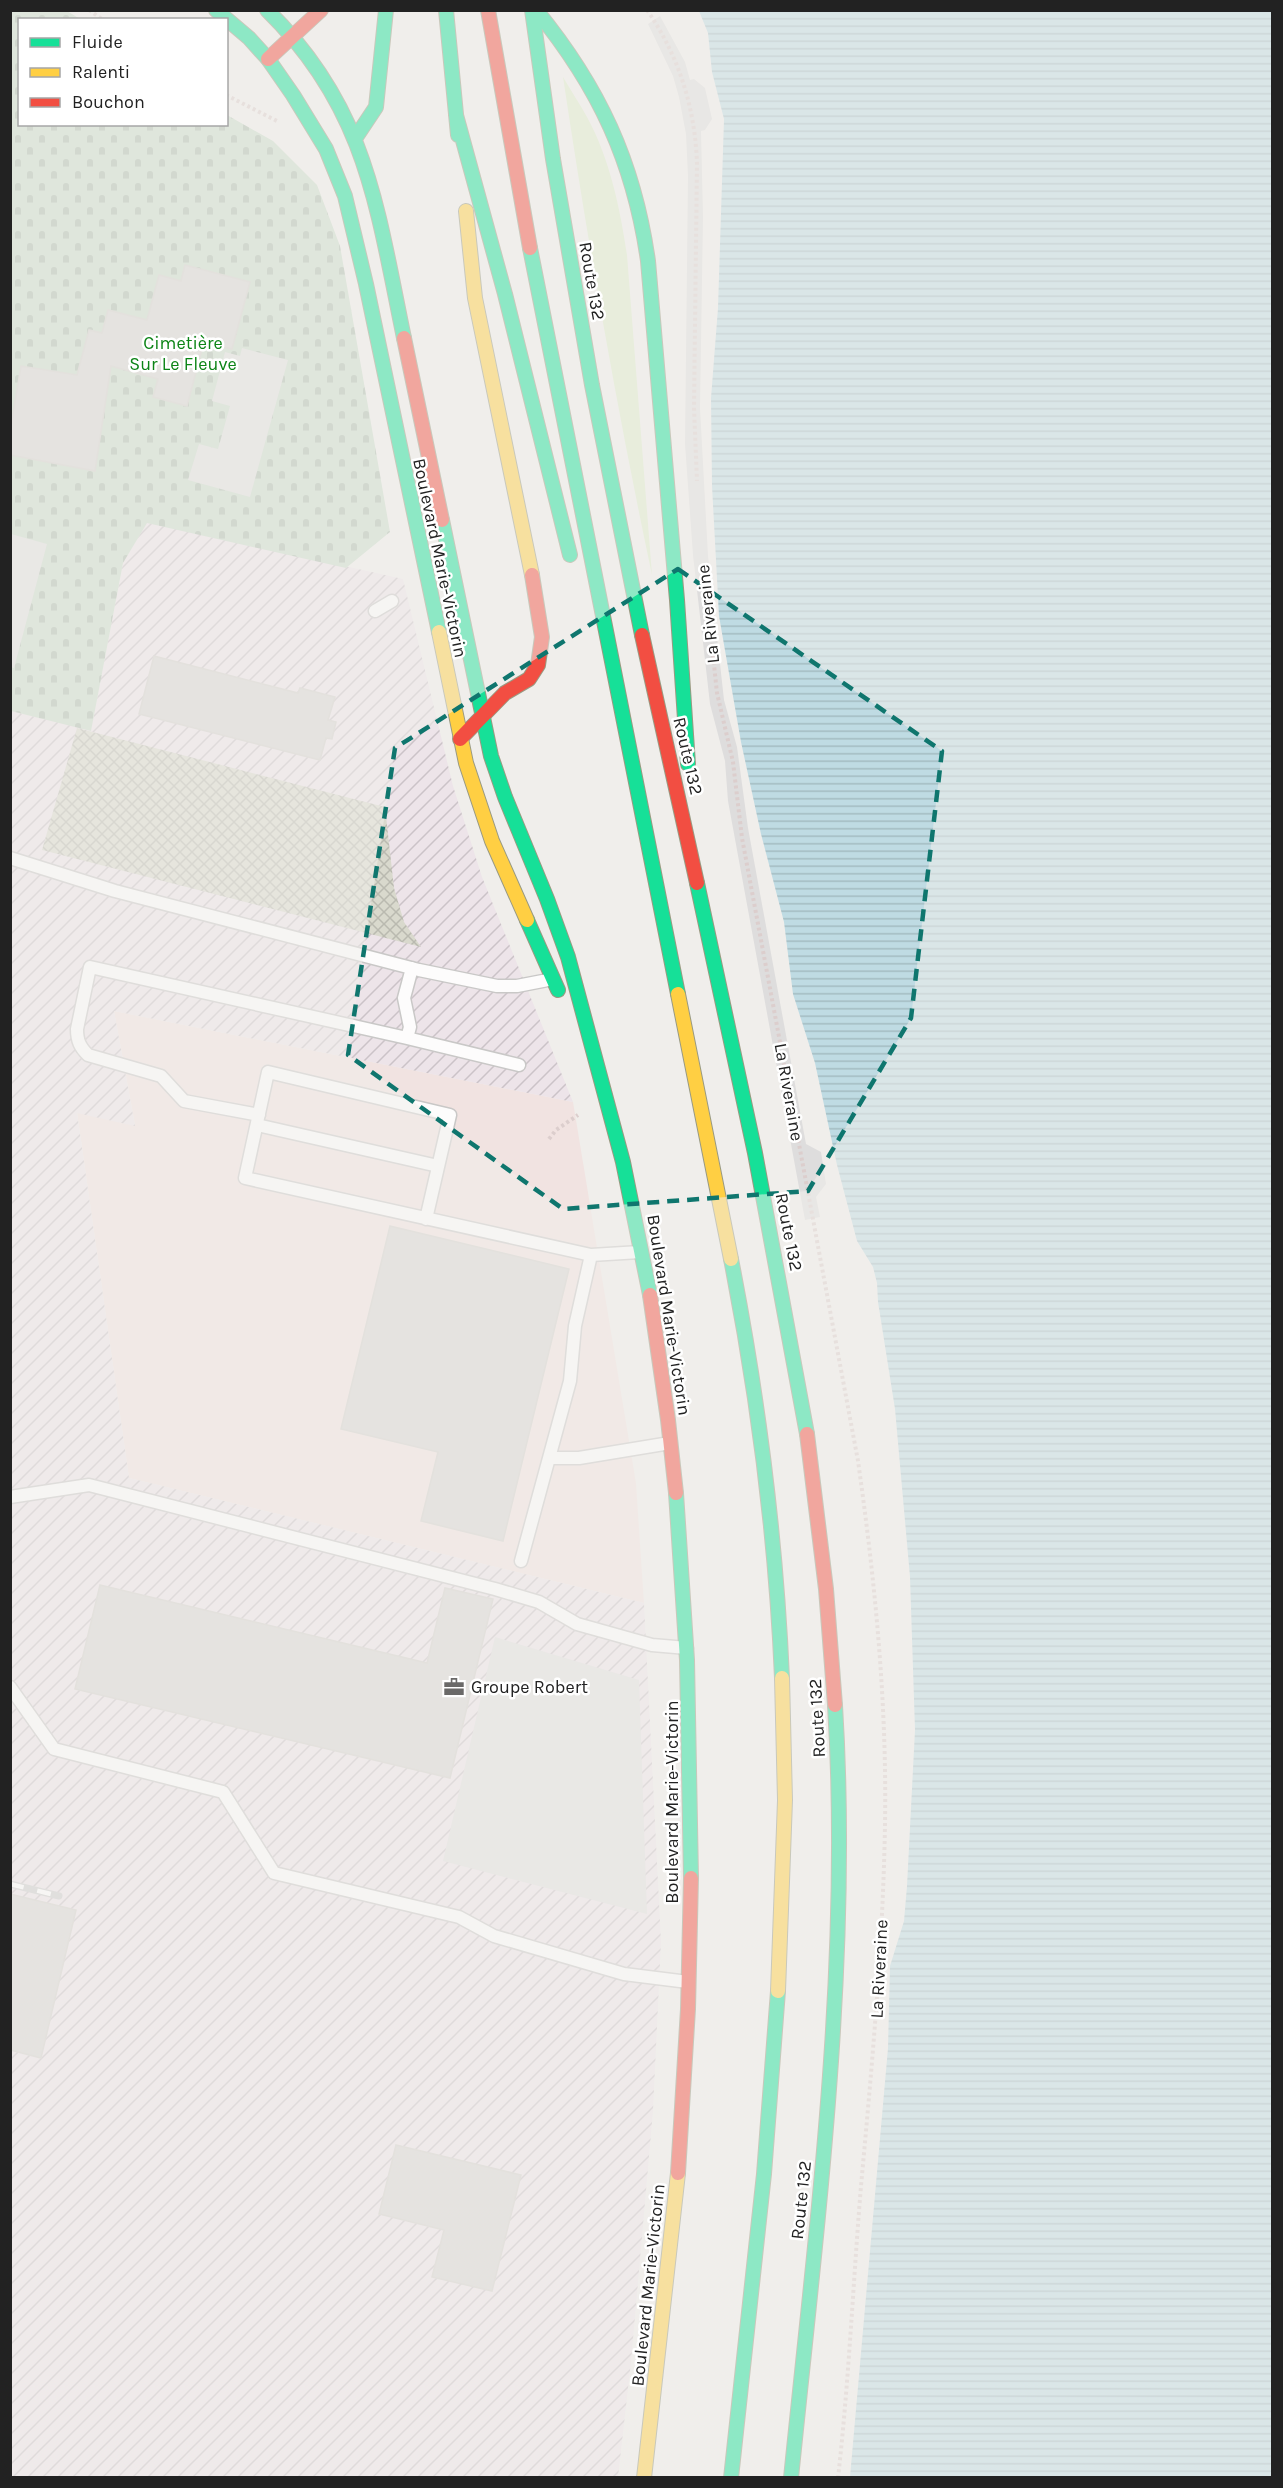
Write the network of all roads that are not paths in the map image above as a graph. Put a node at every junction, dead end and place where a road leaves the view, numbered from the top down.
1 (267, 10) edge
2 (321, 10) edge
3 (386, 10) edge
4 (446, 10) edge
5 (488, 10) edge
6 (534, 10) edge
7 (228, 20) edge
8 (293, 36) junction
9 (268, 59) junction
10 (456, 115) junction
11 (356, 137) junction
12 (449, 556) junction
13 (422, 561) junction
14 (573, 568) dead end
15 (458, 598) junction
16 (392, 601) dead end
17 (431, 602) junction
18 (375, 611) dead end
19 (602, 684) dead end
20 (477, 690) junction
21 (506, 693) junction
22 (482, 717) junction
23 (460, 739) junction
24 (491, 756) junction
25 (466, 764) junction
26 (10, 858) edge
27 (695, 864) junction
28 (668, 949) junction
29 (412, 968) junction
30 (571, 973) junction
31 (553, 979) junction
32 (562, 1001) dead end
33 (571, 1022) dead end
34 (407, 1038) junction
35 (519, 1065) dead end
36 (258, 1120) junction
37 (616, 1130) junction
38 (438, 1166) junction
39 (426, 1219) junction
40 (643, 1252) junction
41 (591, 1255) junction
42 (671, 1443) junction
43 (549, 1458) junction
44 (10, 1497) edge
45 (521, 1561) dead end
46 (687, 1648) junction
47 (10, 1688) edge
48 (689, 1982) junction
49 (644, 2478) edge
50 (732, 2478) edge
51 (790, 2478) edge

1 - 8 main road, Boulevard Marie-Victorin
2 - 8 main road
3 - 11 main road
4 - 10 main road
5 - 28 main road, Route 132
6 - 27 main road, Route 132
6 - 27 main road
7 - 9 main road, Boulevard Marie-Victorin
8 - 9 main road
8 - 11 main road, Boulevard Marie-Victorin
9 - 13 main road, Boulevard Marie-Victorin
10 - 14 main road
10 - 21 main road
11 - 12 main road, Boulevard Marie-Victorin
12 - 13 lane
12 - 15 main road, Boulevard Marie-Victorin
13 - 17 main road, Boulevard Marie-Victorin
15 - 17 lane
15 - 20 main road, Boulevard Marie-Victorin
16 - 18 lane
17 - 23 main road, Boulevard Marie-Victorin
19 - 28 main road
20 - 21 main road
20 - 22 main road, Boulevard Marie-Victorin
21 - 22 main road
22 - 23 main road
22 - 24 main road, Boulevard Marie-Victorin
23 - 25 main road, Boulevard Marie-Victorin
24 - 25 lane
24 - 30 main road, Boulevard Marie-Victorin
25 - 31 main road, Boulevard Marie-Victorin
26 - 29 lane
27 - 51 main road, Route 132
28 - 50 main road, Route 132
29 - 31 lane
29 - 34 lane
30 - 31 lane
30 - 37 main road, Boulevard Marie-Victorin
31 - 32 main road, Boulevard Marie-Victorin
33 - 37 main road, Boulevard Marie-Victorin
34 - 35 lane
34 - 36 lane
36 - 38 lane
36 - 38 lane
36 - 39 lane
37 - 40 main road, Boulevard Marie-Victorin
38 - 39 lane
39 - 41 lane
40 - 41 lane
40 - 42 main road, Boulevard Marie-Victorin
41 - 43 lane
42 - 43 lane
42 - 46 main road, Boulevard Marie-Victorin
43 - 45 lane
44 - 46 lane
46 - 48 main road, Boulevard Marie-Victorin
47 - 48 lane
48 - 49 main road, Boulevard Marie-Victorin

